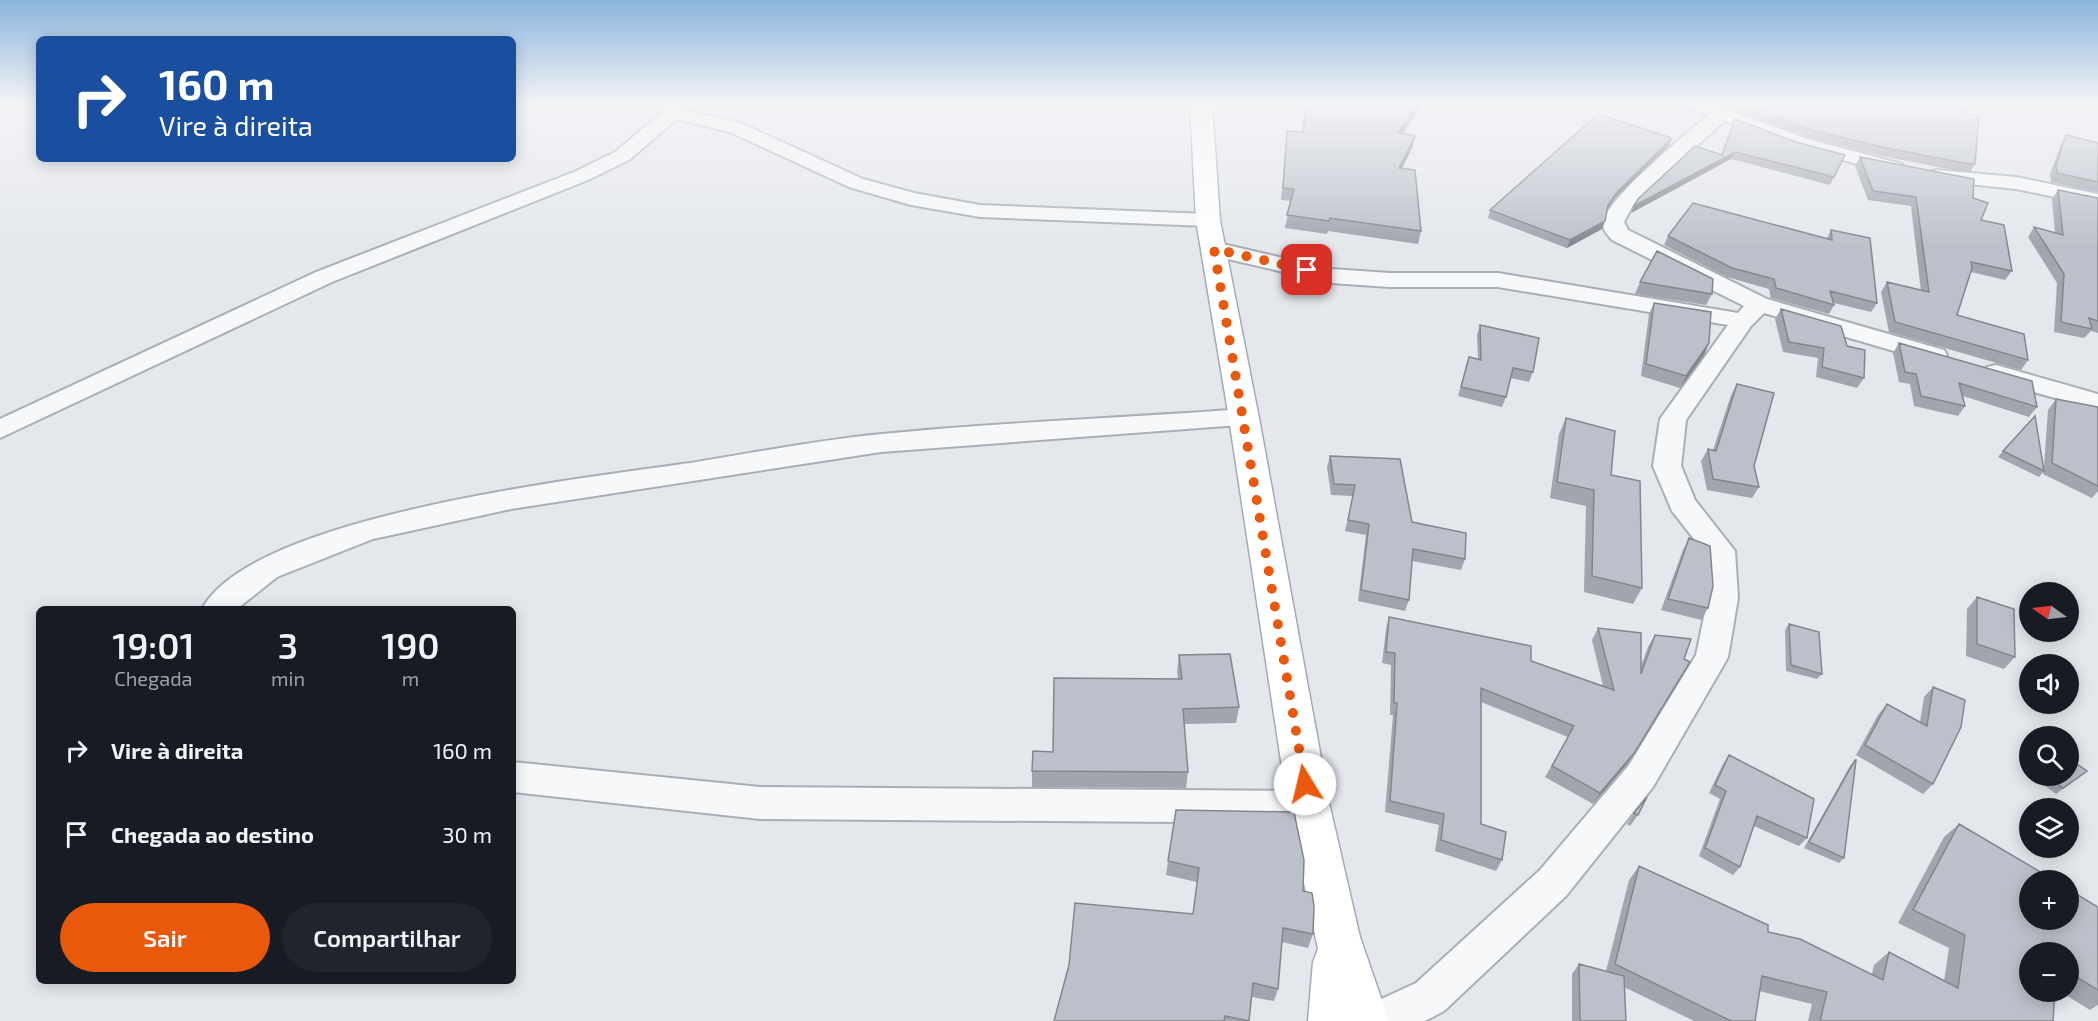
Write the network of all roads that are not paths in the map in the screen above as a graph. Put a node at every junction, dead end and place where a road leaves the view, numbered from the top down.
1 (627, 152) edge
2 (788, 152) edge
3 (1205, 152) edge
4 (1669, 152) edge
5 (1833, 152) edge
6 (2098, 200) edge
7 (1211, 235) junction
8 (1751, 313) junction
9 (2098, 402) edge
10 (1244, 418) junction
11 (0, 429) edge
12 (220, 606) edge
13 (516, 777) edge
14 (1309, 807) junction
15 (1337, 937) junction
16 (1332, 1021) edge
17 (1365, 1021) edge
18 (1381, 1021) edge

1 - 11 street
2 - 7 street
3 - 7 main road
4 - 8 street
5 - 6 street
7 - 8 street
7 - 10 main road
8 - 9 street
8 - 18 street
10 - 12 street
10 - 14 main road
13 - 14 street
14 - 15 main road
15 - 16 main road
15 - 17 main road

